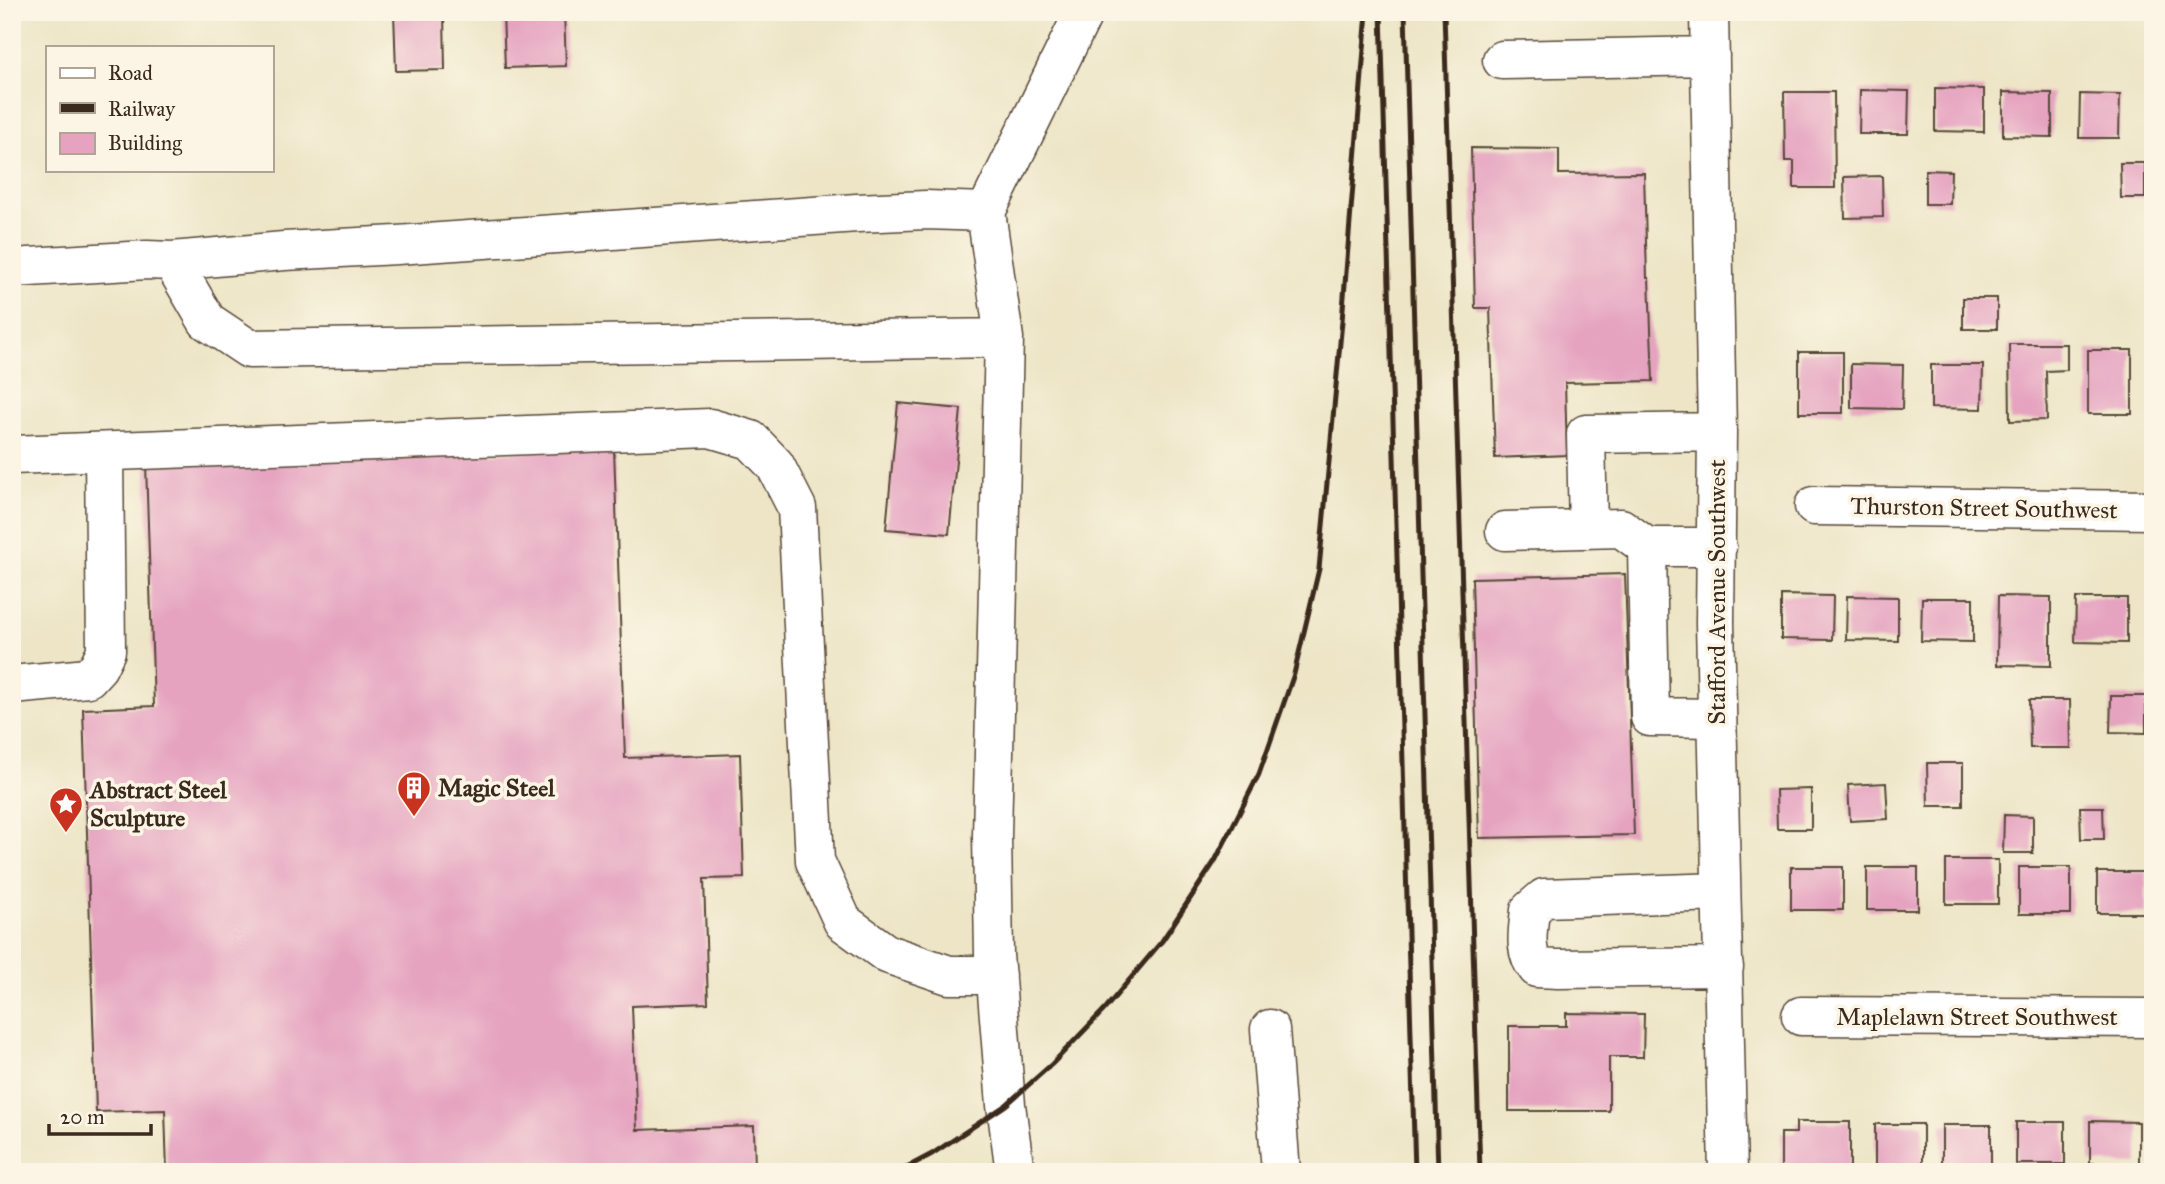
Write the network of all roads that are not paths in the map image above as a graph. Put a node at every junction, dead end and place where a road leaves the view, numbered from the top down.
1 (1084, 12) edge
2 (1709, 12) edge
3 (1710, 56) junction
4 (1502, 60) dead end
5 (986, 212) junction
6 (172, 261) junction
7 (12, 268) edge
8 (1004, 338) junction
9 (1717, 432) junction
10 (104, 452) junction
11 (12, 455) edge
12 (1814, 506) dead end
13 (2153, 510) edge
14 (1588, 529) junction
15 (1505, 531) dead end
16 (1647, 547) junction
17 (1717, 547) junction
18 (12, 685) edge
19 (1717, 718) junction
20 (1721, 892) junction
21 (1724, 967) junction
22 (996, 975) junction
23 (1801, 1016) dead end
24 (2153, 1018) edge
25 (1270, 1029) dead end
26 (1015, 1172) edge
27 (1280, 1172) edge
28 (1728, 1172) edge

1 - 5 street
2 - 3 street, Stafford Avenue Southwest
3 - 4 street
3 - 9 street, Stafford Avenue Southwest
5 - 6 street
5 - 8 street
6 - 7 street
6 - 8 street
8 - 22 street
9 - 14 street
9 - 17 street, Stafford Avenue Southwest
10 - 11 street
10 - 18 street
10 - 22 street
12 - 13 street, Thurston Street Southwest
14 - 15 street
14 - 16 street
16 - 17 street
16 - 19 street
17 - 19 street, Stafford Avenue Southwest
19 - 20 street, Stafford Avenue Southwest
20 - 21 street, Stafford Avenue Southwest
20 - 21 street
21 - 28 street, Stafford Avenue Southwest
22 - 26 street
23 - 24 street, Maplelawn Street Southwest
25 - 27 street

